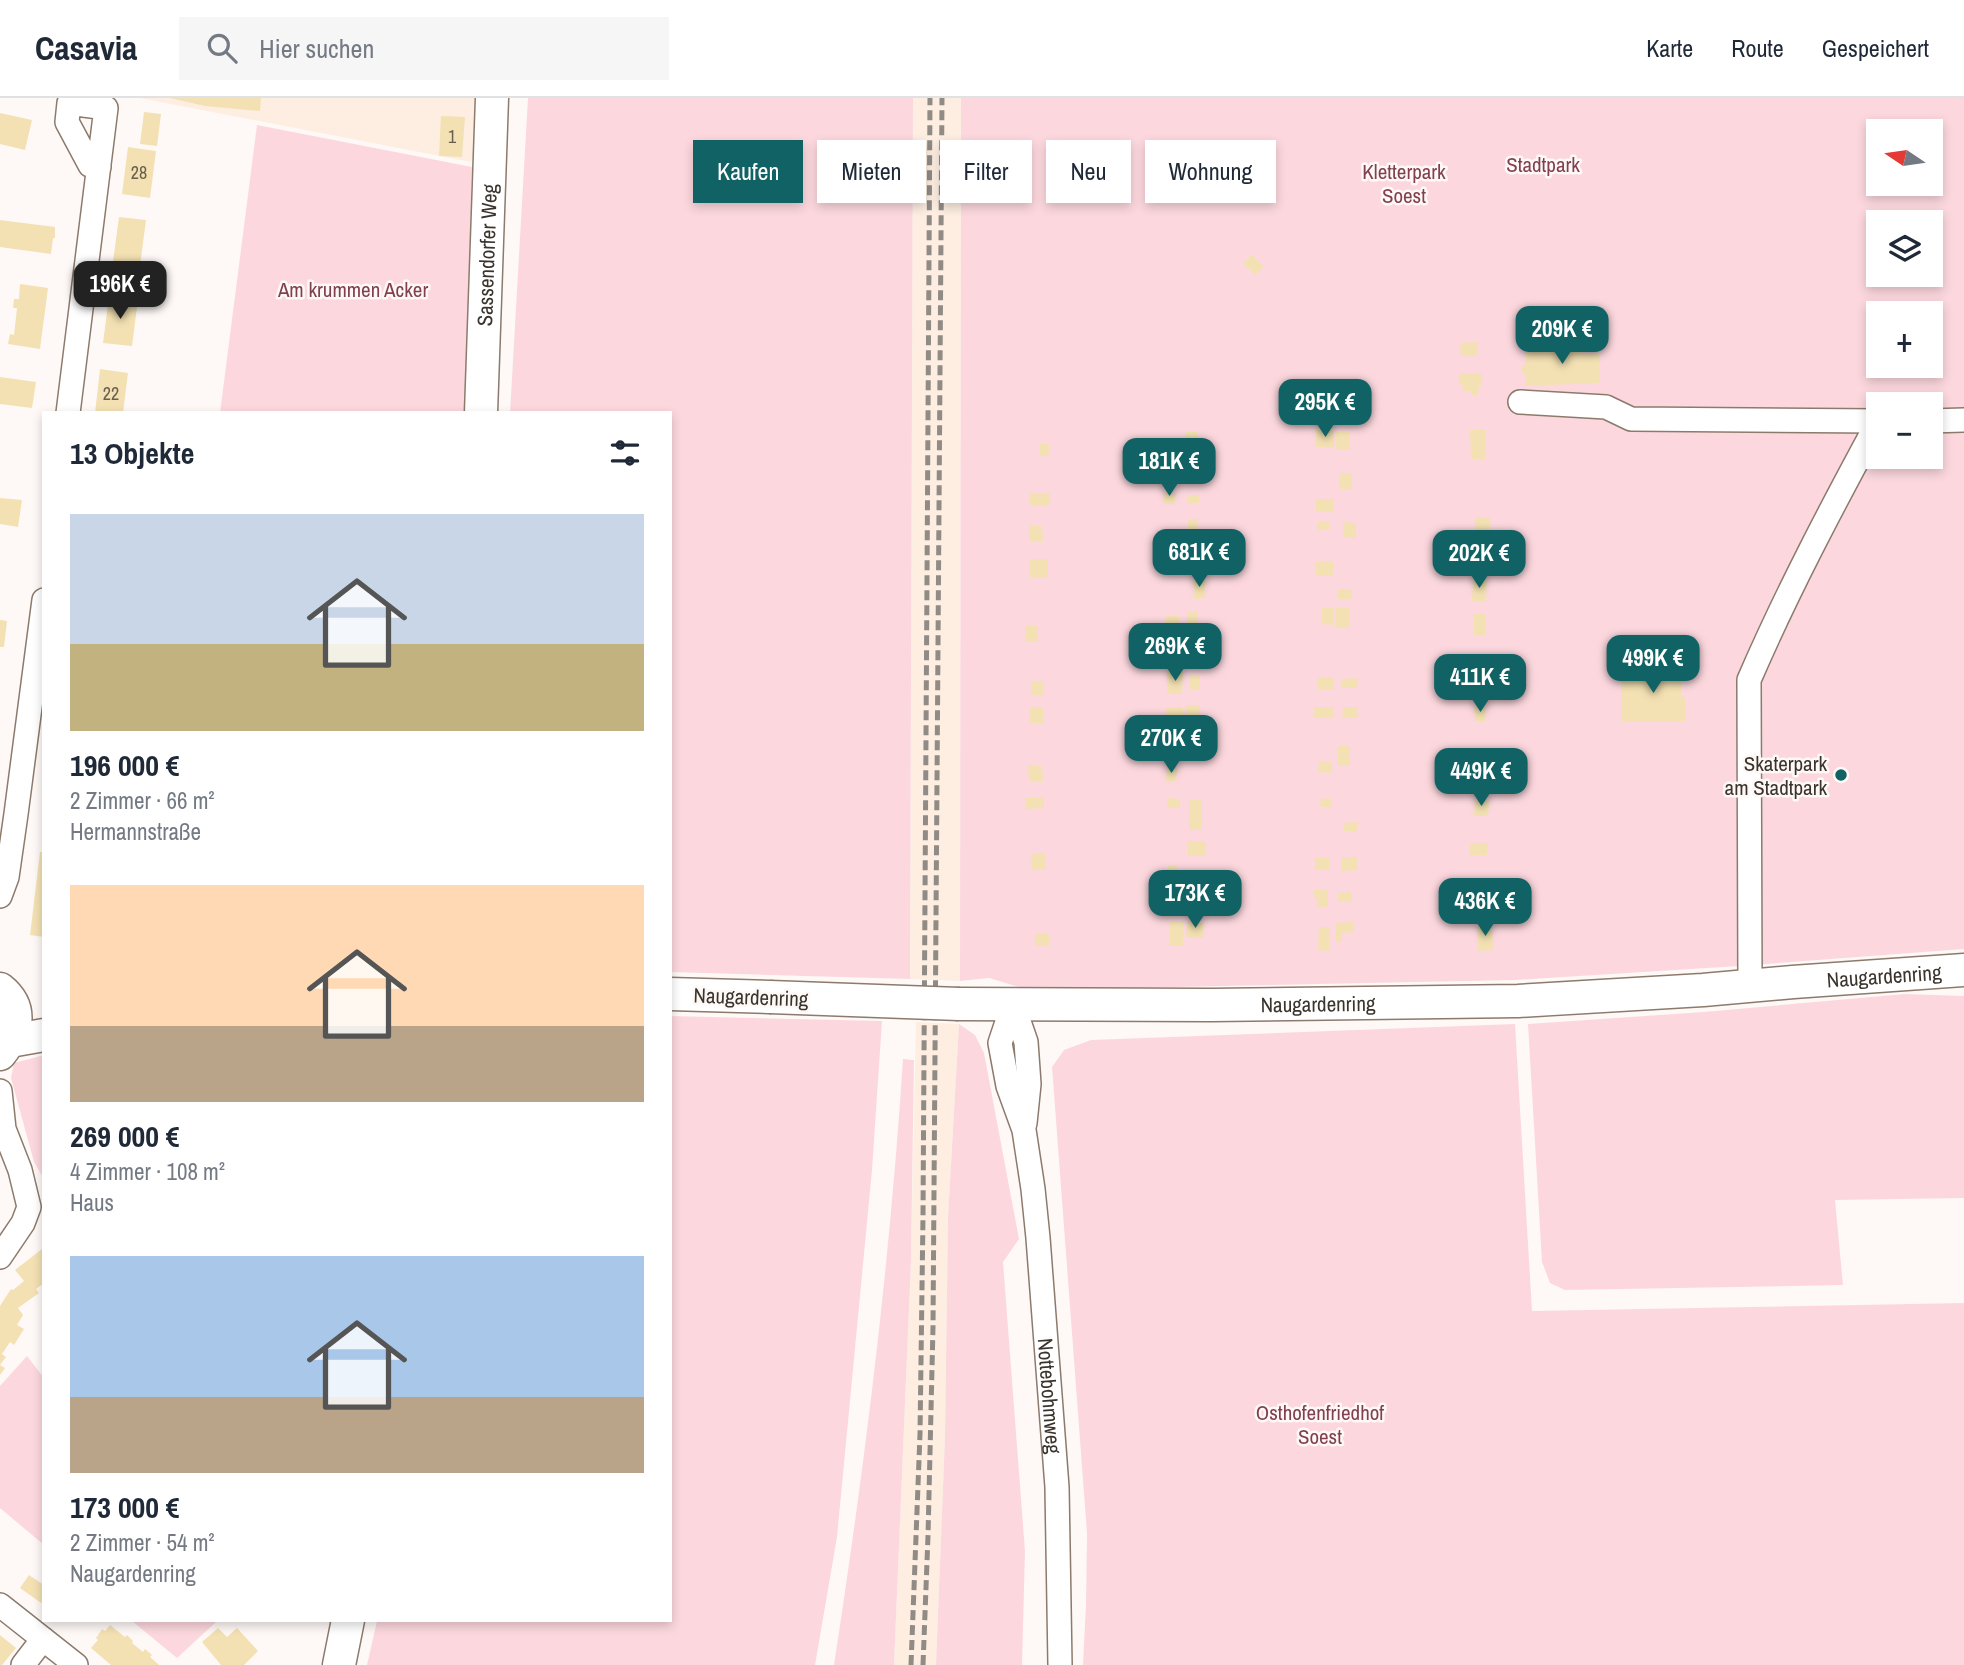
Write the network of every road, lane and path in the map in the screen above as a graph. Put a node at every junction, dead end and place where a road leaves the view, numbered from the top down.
1 (492, 98) edge
2 (99, 167) dead end
3 (1520, 402) dead end
4 (68, 411) edge
5 (481, 411) edge
6 (1943, 421) edge
7 (1964, 421) edge
8 (1866, 422) edge
9 (1866, 445) edge
10 (42, 613) edge
11 (2, 883) edge
12 (1964, 970) edge
13 (1749, 986) junction
14 (672, 994) edge
15 (19, 1004) edge
16 (1013, 1004) junction
17 (42, 1036) edge
18 (5, 1048) edge
19 (0, 1091) edge
20 (2, 1126) edge
21 (0, 1257) edge
22 (0, 1605) edge
23 (348, 1622) edge
24 (43, 1639) junction
25 (23, 1665) edge
26 (76, 1665) edge
27 (339, 1665) edge
28 (1060, 1665) edge

1 - 5 main road, Sassendorfer Weg
2 - 4 street
3 - 8 street
6 - 7 street
9 - 13 street
10 - 11 street
12 - 13 main road, Naugardenring
13 - 16 main road, Naugardenring
14 - 16 main road, Naugardenring, bridge
15 - 18 main road
16 - 28 street, Nottebohmweg
17 - 18 main road
19 - 20 street
20 - 21 street
22 - 24 street
23 - 27 main road
24 - 25 street
24 - 26 street

